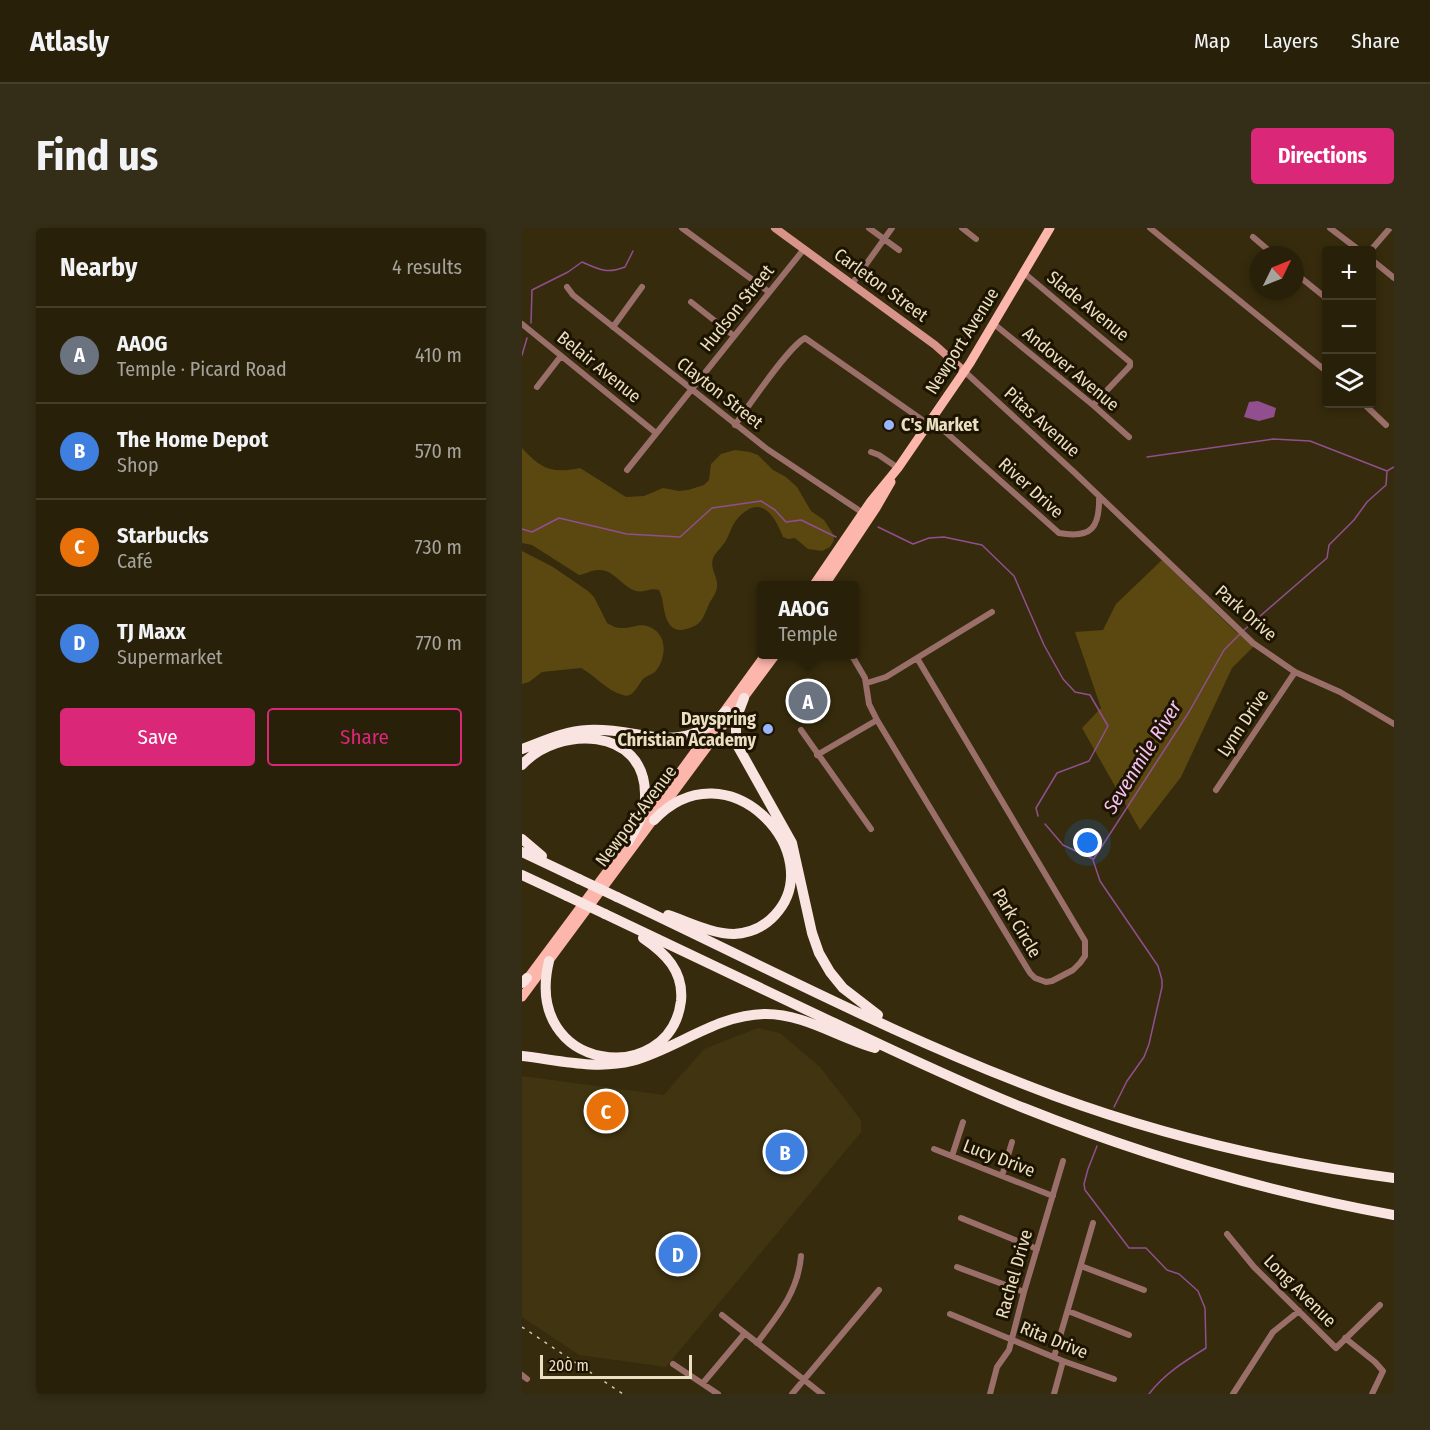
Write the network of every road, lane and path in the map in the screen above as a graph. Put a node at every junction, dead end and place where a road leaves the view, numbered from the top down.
1 (682, 228) edge
2 (775, 228) edge
3 (869, 228) edge
4 (892, 228) edge
5 (962, 228) edge
6 (1050, 228) edge
7 (1150, 228) edge
8 (1330, 228) edge
9 (1390, 228) edge
10 (1253, 237) dead end
11 (884, 239) junction
12 (976, 239) dead end
13 (1264, 246) edge
14 (1354, 246) edge
15 (1374, 246) edge
16 (804, 249) junction
17 (899, 250) dead end
18 (1376, 264) edge
19 (1023, 273) junction
20 (1394, 278) edge
21 (1304, 280) edge
22 (852, 284) junction
23 (567, 286) dead end
24 (642, 287) dead end
25 (769, 292) junction
26 (1322, 295) edge
27 (691, 302) dead end
28 (522, 324) edge
29 (994, 324) junction
30 (613, 327) junction
31 (734, 336) junction
32 (561, 356) junction
33 (1322, 368) edge
34 (964, 371) junction
35 (537, 387) dead end
36 (690, 390) junction
37 (1093, 405) junction
38 (1368, 408) edge
39 (930, 422) junction
40 (735, 425) junction
41 (1386, 425) dead end
42 (657, 433) junction
43 (1129, 437) dead end
44 (871, 452) dead end
45 (898, 468) junction
46 (627, 470) dead end
47 (1099, 495) junction
48 (863, 513) junction
49 (816, 581) edge
50 (827, 581) edge
51 (992, 612) dead end
52 (916, 658) junction
53 (762, 659) edge
54 (773, 659) edge
55 (854, 659) edge
56 (1295, 672) junction
57 (867, 683) junction
58 (744, 698) junction
59 (726, 711) junction
60 (878, 720) junction
61 (1394, 724) edge
62 (801, 730) dead end
63 (522, 750) edge
64 (817, 755) junction
65 (522, 765) edge
66 (1216, 790) dead end
67 (654, 820) junction
68 (871, 829) dead end
69 (522, 839) edge
70 (628, 842) junction
71 (522, 852) edge
72 (562, 871) junction
73 (522, 875) edge
74 (522, 883) edge
75 (567, 896) junction
76 (633, 905) junction
77 (624, 923) junction
78 (549, 961) junction
79 (524, 982) edge
80 (522, 997) edge
81 (908, 1035) junction
82 (522, 1056) edge
83 (912, 1060) junction
84 (963, 1122) dead end
85 (1012, 1142) dead end
86 (934, 1149) dead end
87 (952, 1156) junction
88 (1063, 1161) dead end
89 (1002, 1176) junction
90 (1394, 1179) edge
91 (1053, 1196) junction
92 (1394, 1215) edge
93 (961, 1218) dead end
94 (1093, 1223) dead end
95 (1227, 1234) dead end
96 (1037, 1249) junction
97 (801, 1256) dead end
98 (1081, 1266) junction
99 (957, 1267) dead end
100 (879, 1290) dead end
101 (1144, 1290) dead end
102 (1024, 1292) junction
103 (1380, 1305) dead end
104 (1068, 1311) junction
105 (1299, 1311) junction
106 (950, 1314) dead end
107 (722, 1315) dead end
108 (745, 1333) junction
109 (1130, 1335) dead end
110 (1345, 1338) junction
111 (1012, 1339) junction
112 (757, 1343) junction
113 (1054, 1357) junction
114 (1063, 1361) junction
115 (673, 1364) dead end
116 (1114, 1379) dead end
117 (804, 1380) junction
118 (703, 1383) junction
119 (718, 1394) edge
120 (792, 1394) edge
121 (822, 1394) edge
122 (990, 1394) edge
123 (1054, 1394) edge
124 (1233, 1394) edge
125 (1372, 1394) edge

1 - 25 street
2 - 16 street, Carleton Street
3 - 11 street
4 - 11 street
5 - 12 street
6 - 19 main road, Newport Avenue
7 - 33 street
8 - 14 street
9 - 15 street
10 - 13 street
11 - 17 street
11 - 22 street
16 - 22 street, Carleton Street
16 - 25 street, Hudson Street
18 - 20 street
19 - 29 main road, Newport Avenue
19 - 37 street, Slade Avenue
21 - 26 street
22 - 34 street, Carleton Street
23 - 30 street, Clayton Street
24 - 30 street
25 - 31 street, Hudson Street
27 - 31 street
28 - 32 street, Belair Avenue
29 - 34 main road, Newport Avenue
29 - 37 street, Andover Avenue
30 - 36 street, Clayton Street
31 - 36 street, Hudson Street
32 - 35 street
32 - 42 street, Belair Avenue
34 - 39 main road, Newport Avenue
34 - 47 street, Pitas Avenue
36 - 40 street, Clayton Street
36 - 42 street, Hudson Street
37 - 43 street, Andover Avenue
38 - 41 street
39 - 40 street
39 - 45 main road, Newport Avenue
39 - 47 street, River Drive
40 - 48 street, Clayton Street
42 - 46 street, Hudson Street
44 - 45 street
45 - 48 main road, Newport Avenue
45 - 50 main road, Newport Avenue
47 - 56 street, Park Drive
48 - 49 main road, Newport Avenue
51 - 52 street
52 - 57 street
52 - 60 street, Park Circle
53 - 59 main road, Newport Avenue
54 - 58 main road, Newport Avenue
55 - 57 street, Park Circle
56 - 61 street, Park Drive
56 - 66 street, Lynn Drive
57 - 60 street, Park Circle
58 - 67 main road, Newport Avenue
58 - 81 highway
59 - 63 highway
59 - 70 main road, Newport Avenue
60 - 64 street
62 - 64 street
64 - 68 street
65 - 70 highway
67 - 76 highway
67 - 78 main road, Newport Avenue
69 - 72 highway
70 - 79 main road, Newport Avenue
71 - 72 highway
72 - 76 highway, bridge
73 - 75 highway
74 - 75 highway
75 - 77 highway, bridge
76 - 81 highway
77 - 78 highway
77 - 83 highway
78 - 80 main road, Newport Avenue
81 - 90 highway
82 - 83 highway
83 - 92 highway
84 - 87 street
85 - 89 street
86 - 87 street, Lucy Drive
87 - 89 street, Lucy Drive
88 - 91 street, Rachel Drive
89 - 91 street, Lucy Drive
91 - 96 street, Rachel Drive
93 - 96 street
94 - 98 street
95 - 105 street, Long Avenue
96 - 102 street, Rachel Drive
97 - 112 street
98 - 101 street
98 - 104 street
99 - 102 street
100 - 117 street
102 - 111 street, Rachel Drive
103 - 110 street, Long Avenue
104 - 109 street
104 - 113 street
105 - 110 street, Long Avenue
105 - 124 street
106 - 111 street, Rita Drive
107 - 108 street
108 - 112 street
108 - 118 street
110 - 125 street
111 - 113 street, Rita Drive
111 - 122 street, Rachel Drive
112 - 117 street
113 - 114 street, Rita Drive
114 - 116 street, Rita Drive
114 - 123 street
115 - 118 street
117 - 120 street
117 - 121 street
118 - 119 street

